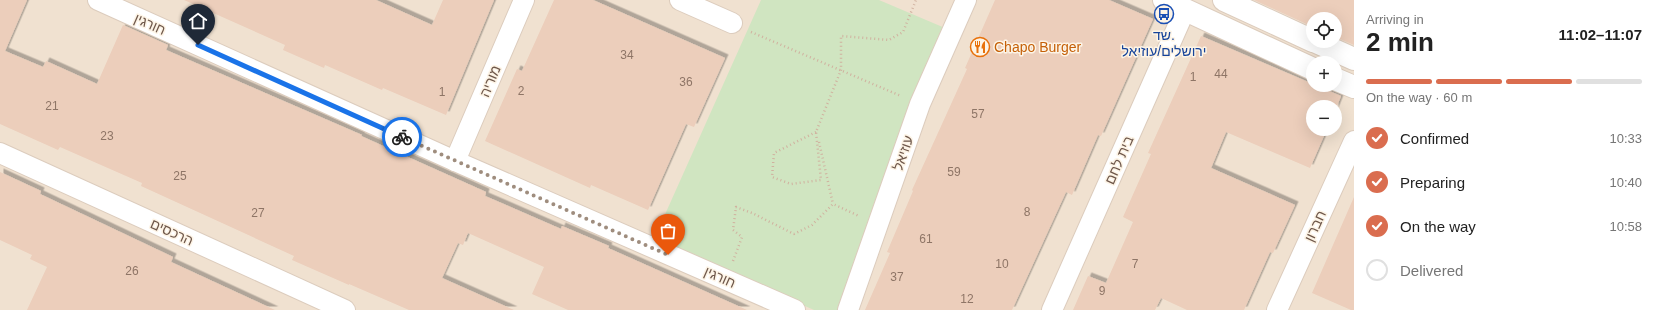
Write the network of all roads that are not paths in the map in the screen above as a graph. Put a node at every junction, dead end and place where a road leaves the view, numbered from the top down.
1 (98, 0) edge
2 (524, 0) edge
3 (680, 0) edge
4 (966, 0) edge
5 (1164, 0) edge
6 (1226, 1) edge
7 (1185, 10) junction
8 (732, 23) road end
9 (1306, 38) edge
10 (1329, 48) edge
11 (1354, 59) edge
12 (1306, 65) edge
13 (1342, 82) edge
14 (1354, 87) edge
15 (1354, 141) edge
16 (0, 153) edge
17 (456, 161) junction
18 (345, 310) edge
19 (795, 310) edge
20 (848, 310) edge
21 (1052, 310) edge
22 (1277, 310) edge

1 - 17 street, חורגין
2 - 17 street, מוריה
3 - 8 street
4 - 20 street, עוזיאל
5 - 7 street
6 - 9 street
7 - 12 street
7 - 21 street, בית לחם
10 - 11 street
13 - 14 street
15 - 22 street, חברון
16 - 18 street, הרכסים
17 - 19 street, חורגין

